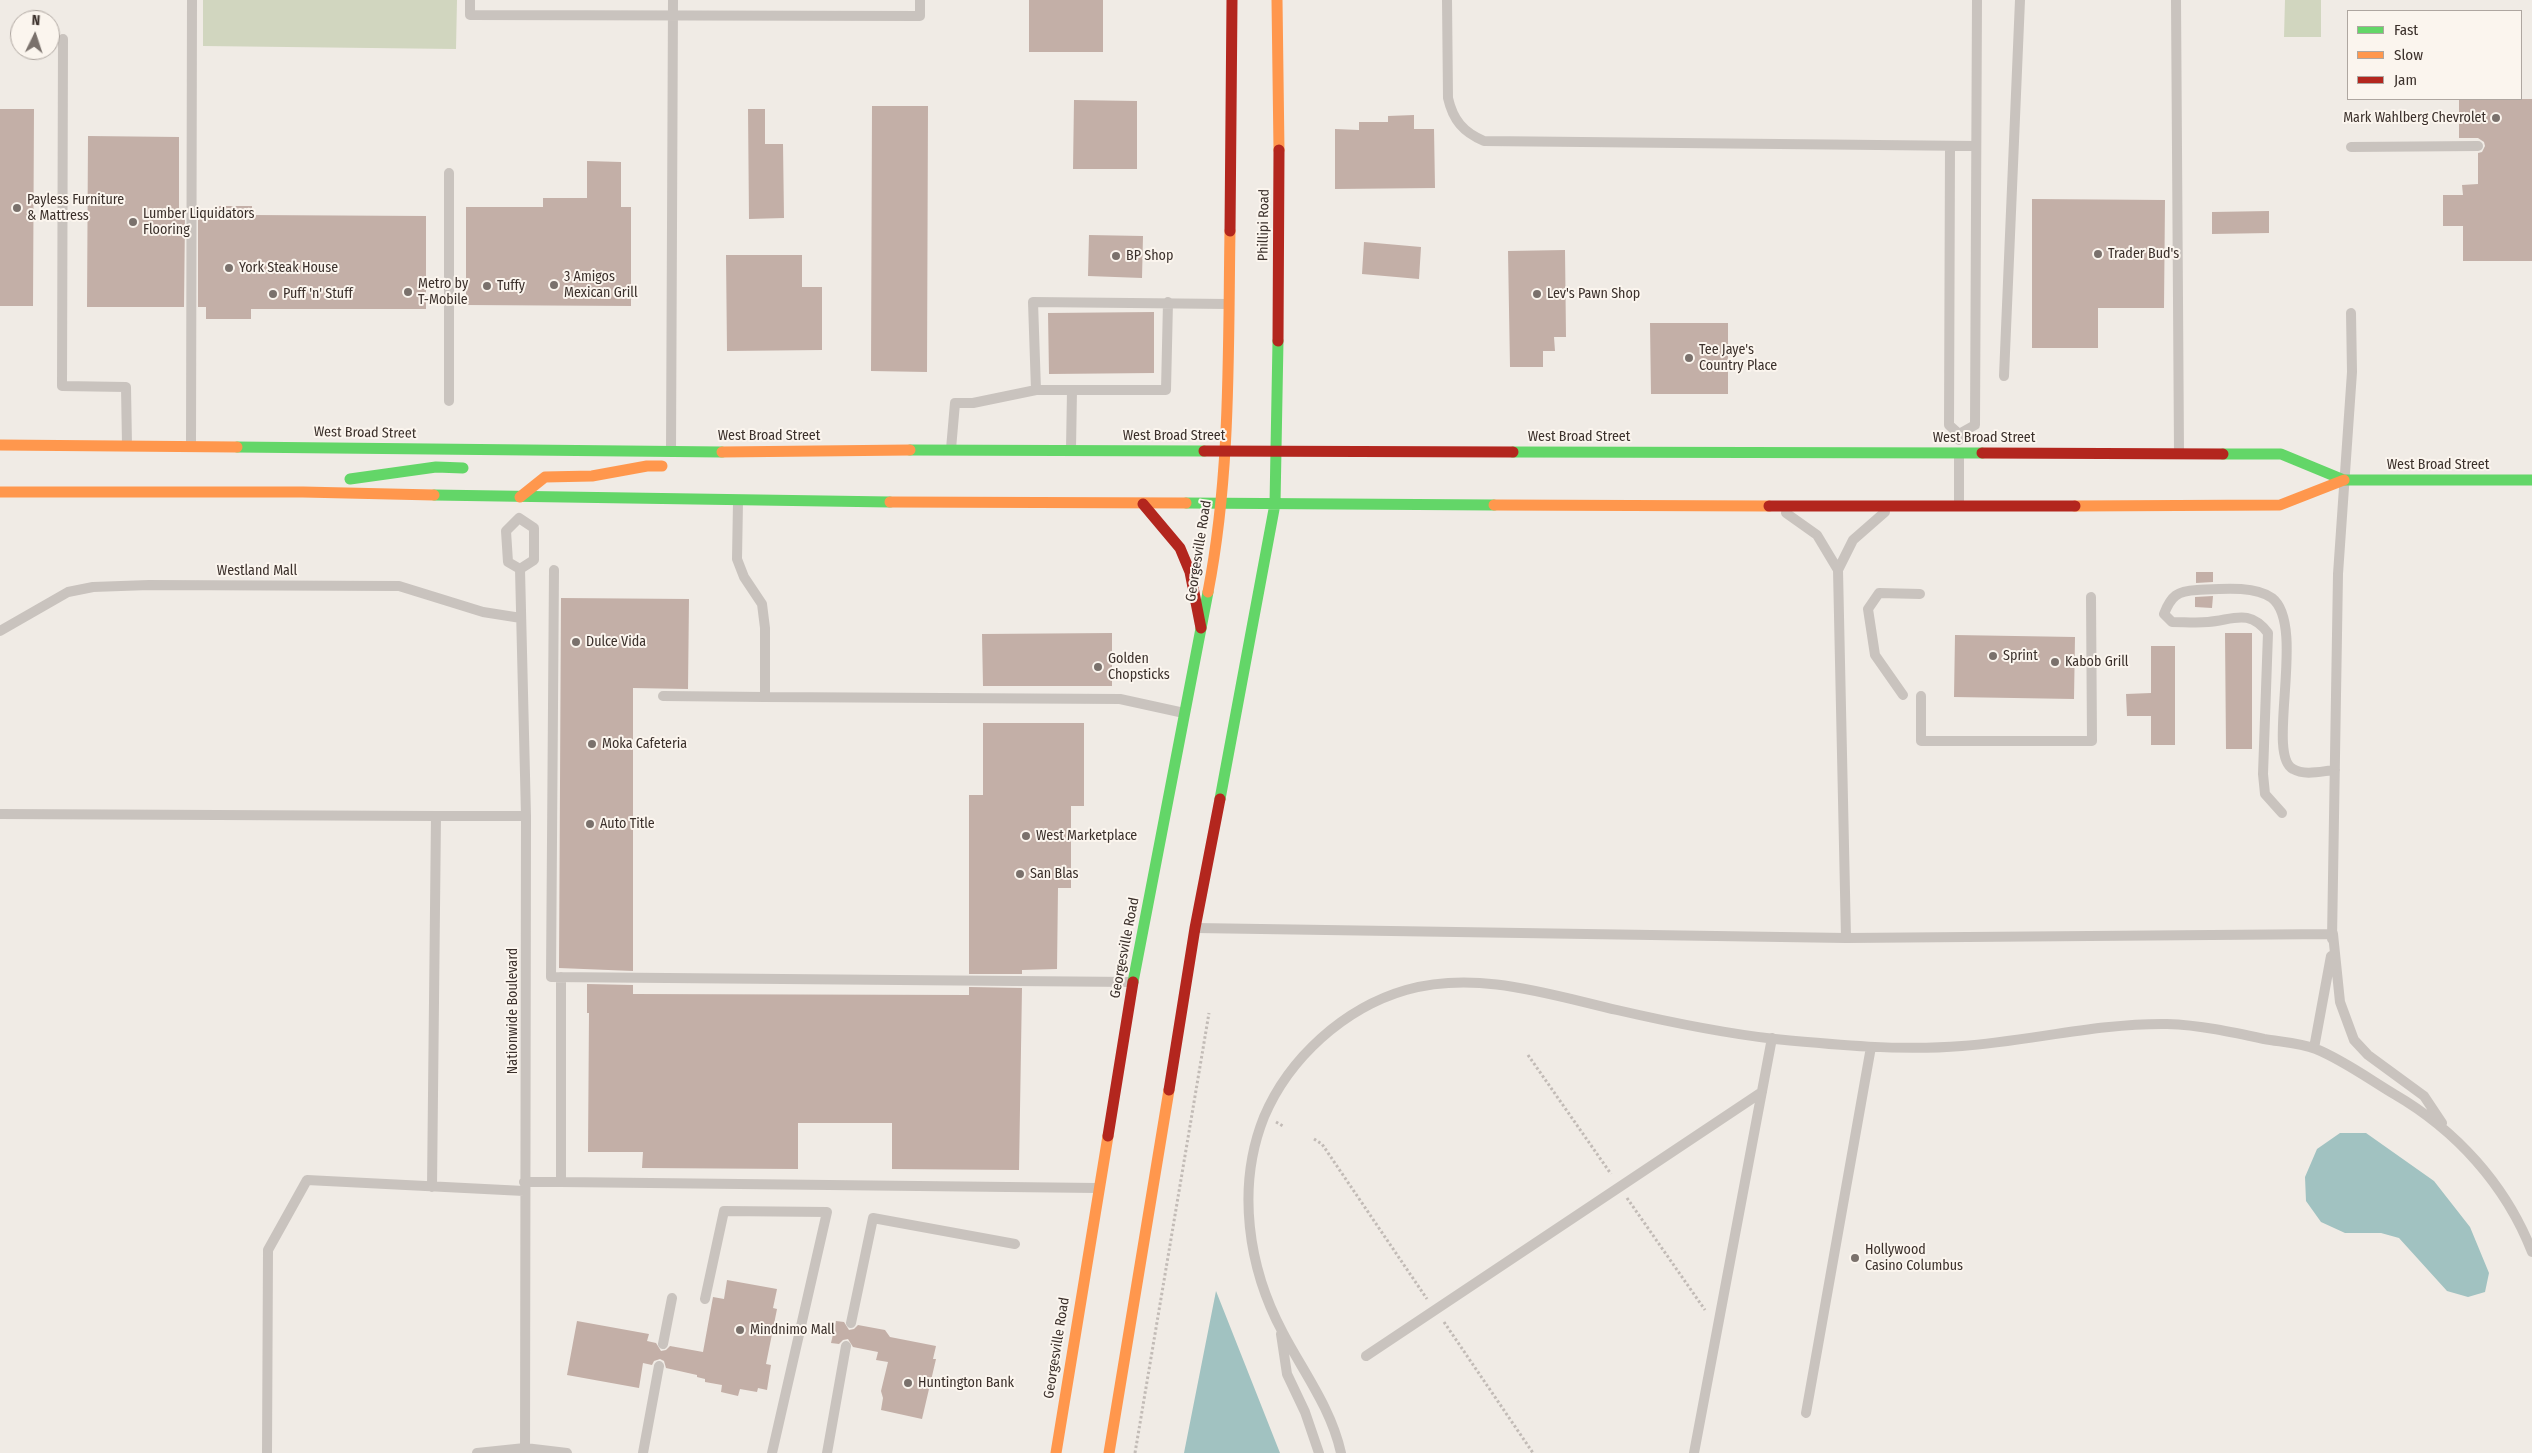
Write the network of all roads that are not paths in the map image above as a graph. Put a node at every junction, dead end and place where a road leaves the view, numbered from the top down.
1 (192, 0) edge
2 (470, 0) edge
3 (673, 0) edge
4 (920, 0) edge
5 (1232, 0) edge
6 (1278, 0) edge
7 (1447, 0) edge
8 (1977, 0) edge
9 (2020, 0) edge
10 (2176, 0) edge
11 (673, 16) junction
12 (63, 39) dead end
13 (1950, 146) junction
14 (1976, 146) junction
15 (2478, 146) dead end
16 (2351, 147) dead end
17 (449, 173) dead end
18 (1168, 302) junction
19 (1229, 304) junction
20 (2351, 313) dead end
21 (2004, 376) dead end
22 (1036, 390) junction
23 (1072, 390) junction
24 (449, 401) dead end
25 (1959, 434) junction
26 (0, 445) edge
27 (127, 446) junction
28 (191, 446) junction
29 (900, 450) junction
30 (951, 450) junction
31 (1226, 450) junction
32 (671, 451) junction
33 (1071, 451) junction
34 (1276, 451) junction
35 (1959, 454) junction
36 (2179, 454) junction
37 (864, 462) dead end
38 (677, 466) dead end
39 (472, 468) dead end
40 (2344, 480) junction
41 (2532, 480) edge
42 (0, 492) edge
43 (303, 492) junction
44 (520, 497) junction
45 (738, 502) junction
46 (1143, 504) junction
47 (1222, 504) junction
48 (1275, 504) junction
49 (1776, 506) junction
50 (1891, 506) junction
51 (1959, 507) junction
52 (519, 518) junction
53 (520, 569) junction
54 (554, 570) dead end
55 (1838, 570) junction
56 (1920, 594) dead end
57 (2091, 597) dead end
58 (521, 618) junction
59 (1201, 628) junction
60 (0, 631) edge
61 (1903, 695) dead end
62 (663, 696) dead end
63 (1921, 696) dead end
64 (765, 697) junction
65 (1184, 713) junction
66 (2335, 770) junction
67 (2282, 813) dead end
68 (0, 814) edge
69 (436, 816) junction
70 (526, 816) junction
71 (1195, 928) junction
72 (2333, 934) junction
73 (1846, 938) junction
74 (561, 977) junction
75 (1134, 982) junction
76 (1772, 1038) junction
77 (1870, 1047) junction
78 (2314, 1048) junction
79 (1762, 1092) junction
80 (2447, 1132) junction
81 (561, 1182) junction
82 (432, 1186) junction
83 (524, 1186) junction
84 (1099, 1188) junction
85 (1015, 1244) dead end
86 (2532, 1252) edge
87 (672, 1298) dead end
88 (705, 1298) dead end
89 (851, 1323) dead end
90 (1280, 1328) junction
91 (663, 1344) dead end
92 (846, 1346) dead end
93 (1366, 1356) dead end
94 (660, 1366) dead end
95 (1806, 1413) dead end
96 (525, 1450) edge
97 (267, 1453) edge
98 (477, 1453) edge
99 (567, 1453) edge
100 (642, 1453) edge
101 (772, 1453) edge
102 (827, 1453) edge
103 (1056, 1453) edge
104 (1109, 1453) edge
105 (1319, 1453) edge
106 (1341, 1453) edge
107 (1694, 1453) edge

1 - 28 lane
2 - 11 lane
3 - 11 lane
4 - 11 lane
5 - 19 main road
6 - 34 main road, Phillipi Road
7 - 13 lane
8 - 14 lane
9 - 21 lane
10 - 36 lane
11 - 32 lane
12 - 27 lane
13 - 14 lane
13 - 25 lane
14 - 25 lane
15 - 16 lane
17 - 24 lane
18 - 19 lane
18 - 22 lane
18 - 23 lane
19 - 31 main road
20 - 40 lane
22 - 23 lane
22 - 30 lane
23 - 33 lane
25 - 35 lane
26 - 27 main road, West Broad Street
27 - 28 main road, West Broad Street
28 - 32 main road, West Broad Street
29 - 30 main road, West Broad Street
29 - 32 main road, West Broad Street
29 - 37 main road
30 - 33 main road, West Broad Street
31 - 33 main road, West Broad Street
31 - 34 main road, West Broad Street
31 - 47 main road, Georgesville Road
34 - 35 main road, West Broad Street
34 - 48 main road
35 - 36 main road, West Broad Street
35 - 51 lane
36 - 40 main road, West Broad Street
38 - 44 main road
39 - 43 main road
40 - 41 main road, West Broad Street
40 - 51 main road, West Broad Street
40 - 66 lane
42 - 43 main road, West Broad Street
43 - 44 main road, West Broad Street
44 - 45 main road, West Broad Street
44 - 52 lane
45 - 46 main road, West Broad Street
45 - 64 lane
46 - 47 main road, West Broad Street
46 - 59 main road
47 - 48 main road, West Broad Street
47 - 59 main road, Georgesville Road
48 - 49 main road, West Broad Street
48 - 71 main road
49 - 50 main road, West Broad Street
49 - 55 lane
50 - 51 main road, West Broad Street
50 - 55 lane
52 - 53 lane
52 - 53 lane
53 - 58 lane, Nationwide Boulevard
54 - 74 lane
55 - 73 lane
56 - 61 lane
57 - 63 lane
58 - 60 lane, Westland Mall
58 - 70 lane, Nationwide Boulevard
59 - 65 main road, Georgesville Road
62 - 64 lane
64 - 65 lane
65 - 75 main road, Georgesville Road
66 - 67 lane
66 - 72 lane
68 - 69 lane
69 - 70 lane
69 - 82 lane
70 - 83 lane, Nationwide Boulevard
71 - 73 lane
71 - 104 main road
72 - 73 lane
72 - 78 lane
72 - 80 lane
74 - 75 lane
74 - 81 lane
75 - 84 main road, Georgesville Road
76 - 77 lane
76 - 79 lane
76 - 90 lane
77 - 78 lane
77 - 95 lane
78 - 80 lane
79 - 93 lane
79 - 107 lane
80 - 86 lane
81 - 83 lane
81 - 84 lane
82 - 83 lane
82 - 97 lane
83 - 96 lane, Nationwide Boulevard
84 - 103 main road, Georgesville Road
85 - 89 lane
87 - 91 lane
88 - 101 lane
90 - 105 lane
90 - 106 lane
92 - 102 lane
94 - 100 lane
96 - 98 lane
96 - 99 lane

